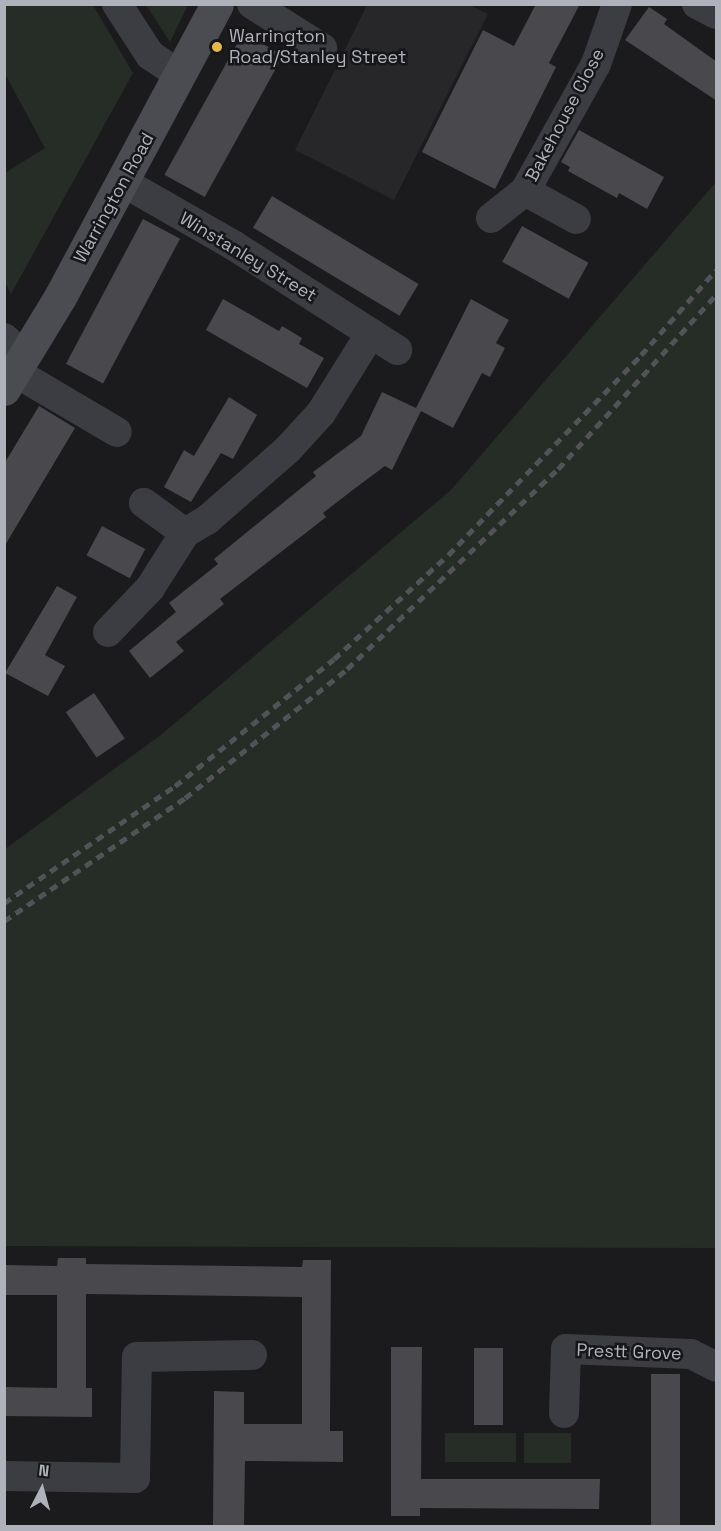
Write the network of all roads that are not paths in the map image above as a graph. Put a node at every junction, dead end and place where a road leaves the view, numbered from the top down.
1 (117, 4) edge
2 (217, 4) edge
3 (252, 4) edge
4 (617, 4) edge
5 (697, 4) edge
6 (717, 14) edge
7 (322, 48) dead end
8 (180, 75) junction
9 (123, 182) junction
10 (525, 191) junction
11 (491, 218) dead end
12 (576, 219) dead end
13 (371, 333) junction
14 (397, 350) dead end
15 (12, 364) edge
16 (117, 432) dead end
17 (144, 503) dead end
18 (186, 532) junction
19 (108, 632) dead end
20 (252, 1355) dead end
21 (717, 1367) edge
22 (564, 1413) dead end
23 (4, 1476) edge

1 - 8 street
2 - 8 main road, Warrington Road
3 - 7 street
4 - 10 street, Bakehouse Close
5 - 6 street
8 - 9 main road, Warrington Road
9 - 13 street, Winstanley Street
9 - 15 main road, Warrington Road
10 - 11 street, Bakehouse Close
10 - 12 street, Bakehouse Close
13 - 14 street, Winstanley Street
13 - 18 street
15 - 16 street
17 - 18 street
18 - 19 street
20 - 23 street
21 - 22 street, Prestt Grove

